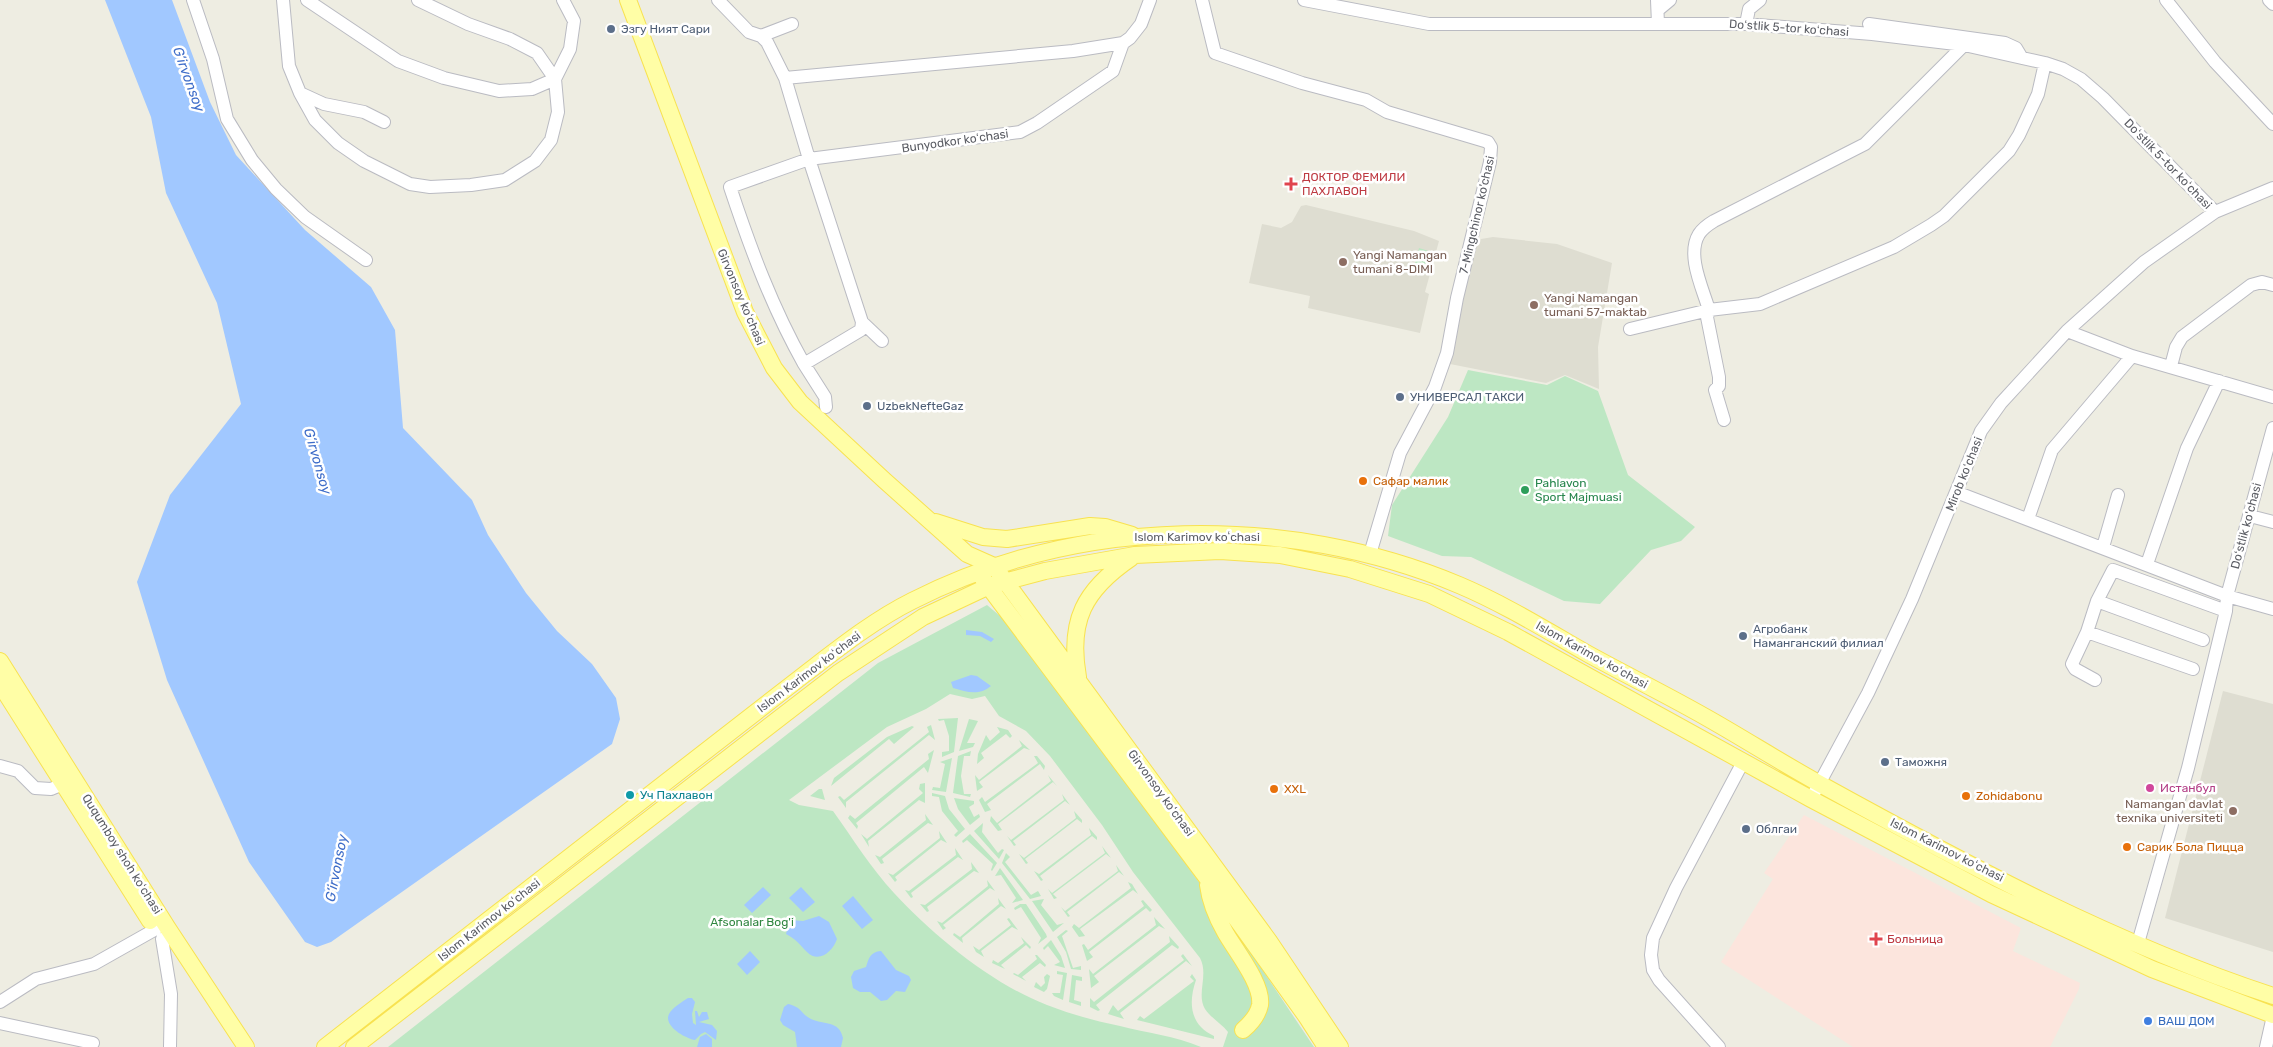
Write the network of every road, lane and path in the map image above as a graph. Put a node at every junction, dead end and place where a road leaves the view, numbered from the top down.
1 (194, 0) edge
2 (283, 0) edge
3 (307, 0) edge
4 (418, 0) edge
5 (563, 0) edge
6 (628, 0) edge
7 (718, 0) edge
8 (1150, 0) edge
9 (1202, 0) edge
10 (1304, 0) edge
11 (1670, 0) edge
12 (1760, 0) edge
13 (2166, 0) edge
14 (2269, 0) edge
15 (1342, 4) edge
16 (2273, 4) edge
17 (1658, 5) edge
18 (792, 24) dead end
19 (1658, 24) junction
20 (1746, 24) junction
21 (1868, 24) dead end
22 (761, 36) junction
23 (1123, 43) junction
24 (1964, 45) junction
25 (2022, 58) junction
26 (2045, 63) junction
27 (785, 78) junction
28 (555, 79) junction
29 (300, 93) junction
30 (384, 122) dead end
31 (2273, 124) edge
32 (809, 159) junction
33 (2273, 188) edge
34 (2215, 212) junction
35 (366, 260) dead end
36 (2273, 285) edge
37 (1709, 310) junction
38 (862, 322) junction
39 (1630, 329) dead end
40 (2067, 331) junction
41 (882, 341) dead end
42 (2132, 356) junction
43 (804, 364) junction
44 (2171, 366) junction
45 (2219, 381) junction
46 (2273, 396) edge
47 (826, 407) dead end
48 (1724, 420) dead end
49 (2273, 428) edge
50 (1956, 492) junction
51 (2118, 495) dead end
52 (2250, 516) junction
53 (927, 519) junction
54 (2028, 519) junction
55 (2273, 522) edge
56 (1136, 537) junction
57 (2103, 547) junction
58 (967, 554) junction
59 (1370, 554) junction
60 (1135, 555) junction
61 (2147, 564) junction
62 (994, 566) junction
63 (977, 572) junction
64 (1005, 580) junction
65 (989, 586) junction
66 (2227, 596) junction
67 (2098, 601) junction
68 (2273, 609) edge
69 (2226, 611) junction
70 (2087, 632) junction
71 (2203, 640) dead end
72 (1593, 656) junction
73 (0, 661) edge
74 (2193, 669) dead end
75 (1583, 675) junction
76 (1078, 679) junction
77 (2095, 680) dead end
78 (0, 684) edge
79 (1743, 762) junction
80 (0, 766) edge
81 (63, 784) junction
82 (1820, 784) junction
83 (1811, 800) junction
84 (1207, 878) junction
85 (159, 934) junction
86 (2138, 944) junction
87 (2273, 996) edge
88 (0, 1002) edge
89 (2273, 1015) edge
90 (0, 1023) edge
91 (1243, 1030) dead end
92 (93, 1043) dead end
93 (170, 1047) edge
94 (233, 1047) edge
95 (246, 1047) edge
96 (325, 1047) edge
97 (354, 1047) edge
98 (1326, 1047) edge
99 (1340, 1047) edge
100 (1719, 1047) edge
101 (2266, 1047) edge

1 - 35 street
2 - 29 street
3 - 28 street
4 - 28 street
5 - 28 street
6 - 53 main road, Girvonsoy koʻchasi
7 - 22 street
8 - 23 street, Bunyodkor koʻchasi
9 - 59 street, 7-Mingchinor ko'chasi
10 - 15 street, Doʻstlik 5-tor koʻchasi
11 - 17 street
12 - 20 street
13 - 31 street
14 - 16 street
15 - 19 street, Doʻstlik 5-tor koʻchasi
17 - 19 street
18 - 22 street
19 - 20 street, Doʻstlik 5-tor koʻchasi
20 - 24 street, Doʻstlik 5-tor koʻchasi
21 - 25 street
22 - 27 street
23 - 27 street
23 - 32 street, Bunyodkor koʻchasi
24 - 25 street, Doʻstlik 5-tor koʻchasi
24 - 37 street
25 - 26 street, Doʻstlik 5-tor koʻchasi
26 - 34 street, Doʻstlik 5-tor koʻchasi
26 - 37 street
27 - 32 street
28 - 29 street
29 - 30 street
32 - 38 street
32 - 43 street, Bunyodkor koʻchasi
33 - 34 street, Mirob koʻchasi
34 - 40 street, Mirob koʻchasi
36 - 44 street
37 - 39 street
37 - 48 street
38 - 41 street
38 - 43 street
40 - 42 street
40 - 50 street, Mirob koʻchasi
42 - 44 street
42 - 54 street
43 - 47 street, Bunyodkor koʻchasi
44 - 45 street
45 - 46 street
45 - 61 street
49 - 52 street, Doʻstlik koʻchasi
50 - 54 street
50 - 82 street, Mirob koʻchasi
51 - 57 street
52 - 55 street
52 - 66 street, Doʻstlik koʻchasi
53 - 56 main road
53 - 58 main road, Girvonsoy koʻchasi
54 - 57 street
56 - 59 main road, Islom Karimov koʻchasi
56 - 62 main road, Islom Karimov koʻchasi
57 - 61 street
58 - 62 main road, Girvonsoy koʻchasi
58 - 63 main road, Girvonsoy koʻchasi
59 - 72 main road, Islom Karimov koʻchasi
60 - 64 main road, Islom Karimov koʻchasi
60 - 75 main road, Islom Karimov koʻchasi
60 - 76 main road
61 - 66 street
62 - 63 main road, Islom Karimov koʻchasi
62 - 64 main road, Girvonsoy koʻchasi
63 - 65 main road, Girvonsoy koʻchasi
63 - 96 main road, Islom Karimov koʻchasi
64 - 65 main road, Islom Karimov koʻchasi
64 - 76 main road, Girvonsoy koʻchasi
65 - 84 main road, Girvonsoy koʻchasi
65 - 97 main road, Islom Karimov koʻchasi
66 - 68 street
66 - 69 street, Doʻstlik koʻchasi
67 - 69 street
67 - 70 street
67 - 71 street
69 - 86 street, Doʻstlik koʻchasi
70 - 74 street
70 - 77 street
72 - 75 main road
72 - 82 main road, Islom Karimov koʻchasi
73 - 95 main road, Ququmboy shoh koʻchasi
75 - 79 main road, Islom Karimov koʻchasi
76 - 99 main road, Girvonsoy koʻchasi
78 - 81 main road, Ququmboy shoh koʻchasi
79 - 83 main road, Islom Karimov koʻchasi
79 - 100 street
80 - 81 street
81 - 85 main road, Ququmboy shoh koʻchasi
82 - 83 street, Mirob koʻchasi
82 - 86 main road, Islom Karimov koʻchasi
83 - 89 main road, Islom Karimov koʻchasi
84 - 91 main road
84 - 98 main road, Girvonsoy koʻchasi
85 - 88 street
85 - 93 street
85 - 94 main road, Ququmboy shoh koʻchasi
86 - 87 main road, Islom Karimov koʻchasi
89 - 101 street
90 - 92 street

